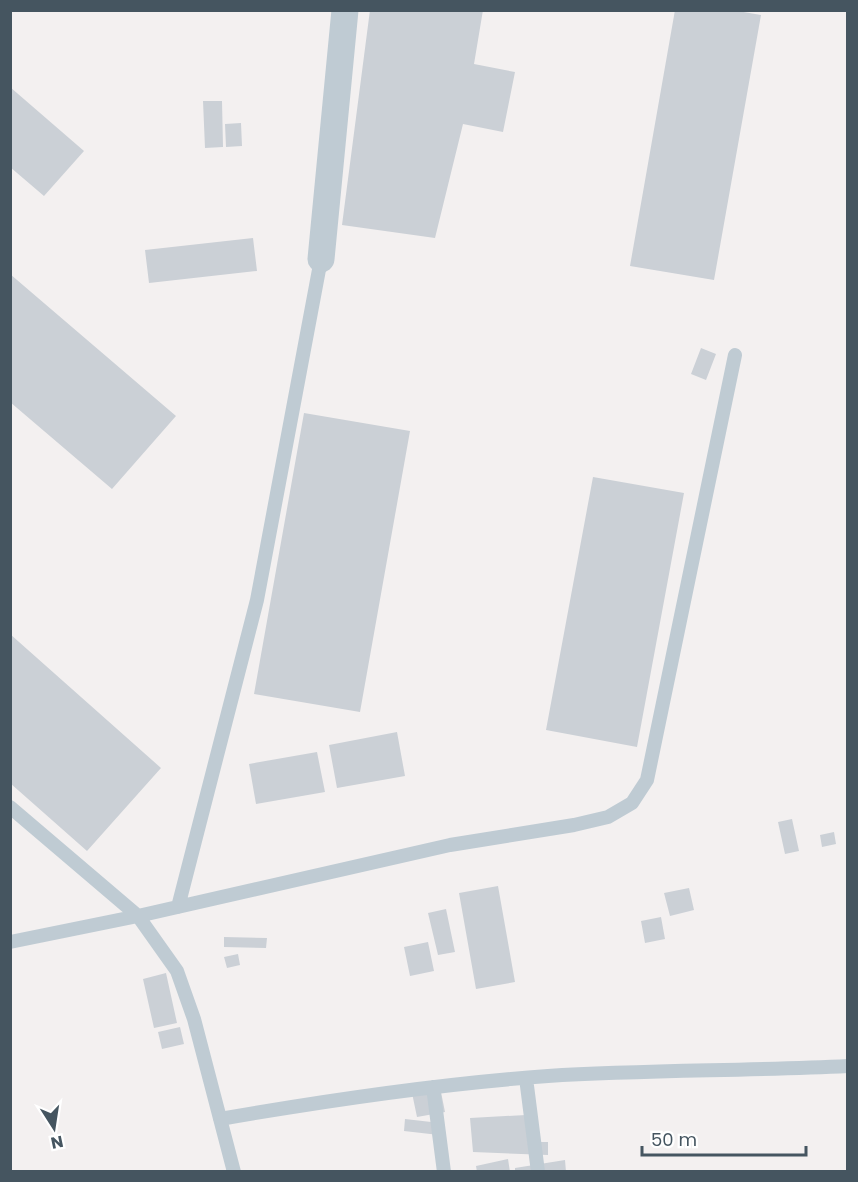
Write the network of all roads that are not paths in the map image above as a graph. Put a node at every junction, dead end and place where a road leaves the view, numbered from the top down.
1 (345, 10) edge
2 (321, 259) joint
3 (735, 355) dead end
4 (10, 807) edge
5 (178, 907) junction
6 (138, 916) junction
7 (10, 942) edge
8 (848, 1066) edge
9 (526, 1078) junction
10 (433, 1087) junction
11 (220, 1119) junction
12 (234, 1172) edge
13 (444, 1172) edge
14 (538, 1172) edge

1 - 2 street
2 - 5 lane
3 - 5 lane
4 - 6 lane
5 - 6 lane
6 - 7 lane
6 - 11 lane
8 - 9 lane
9 - 10 lane
9 - 14 lane
10 - 11 lane
10 - 13 lane
11 - 12 lane

